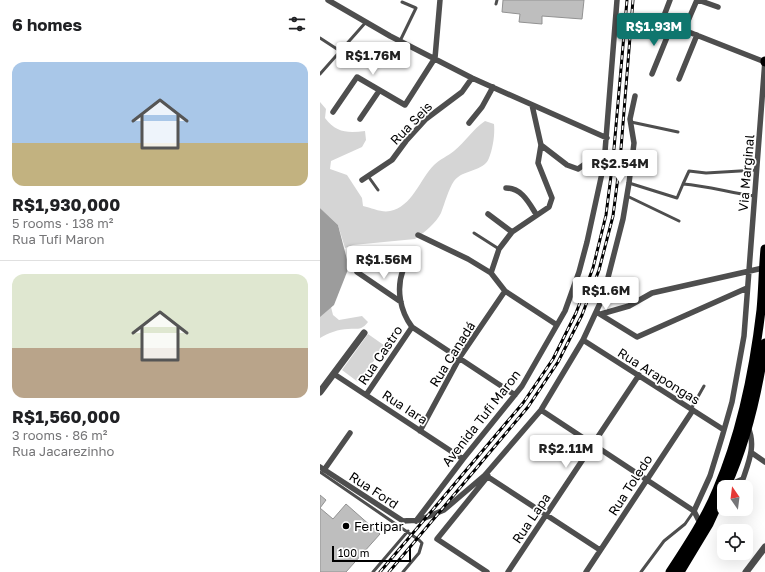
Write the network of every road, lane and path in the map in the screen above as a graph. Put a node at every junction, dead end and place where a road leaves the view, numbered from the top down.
1 (330, 0) edge
2 (440, 0) edge
3 (618, 0) edge
4 (670, 0) edge
5 (698, 0) edge
6 (402, 2) dead end
7 (718, 7) dead end
8 (648, 16) dead end
9 (662, 21) junction
10 (366, 22) junction
11 (672, 25) junction
12 (684, 30) junction
13 (697, 35) junction
14 (320, 38) edge
15 (400, 41) junction
16 (340, 51) junction
17 (435, 58) junction
18 (765, 61) edge
19 (320, 74) edge
20 (652, 74) dead end
21 (472, 78) junction
22 (679, 78) dead end
23 (493, 86) junction
24 (379, 90) junction
25 (635, 96) dead end
26 (532, 105) junction
27 (333, 112) dead end
28 (360, 119) dead end
29 (468, 122) dead end
30 (631, 122) junction
31 (678, 132) dead end
32 (607, 138) junction
33 (541, 145) junction
34 (604, 164) junction
35 (758, 170) junction
36 (368, 176) junction
37 (362, 180) dead end
38 (629, 183) junction
39 (683, 184) junction
40 (506, 188) dead end
41 (378, 190) dead end
42 (627, 196) junction
43 (755, 196) junction
44 (488, 214) dead end
45 (536, 214) junction
46 (679, 221) dead end
47 (512, 232) junction
48 (474, 233) dead end
49 (418, 235) dead end
50 (499, 249) junction
51 (765, 249) edge
52 (763, 268) junction
53 (403, 270) dead end
54 (748, 270) junction
55 (357, 272) dead end
56 (491, 273) junction
57 (747, 288) junction
58 (505, 291) junction
59 (401, 302) junction
60 (598, 313) junction
61 (762, 322) edge
62 (557, 325) junction
63 (412, 327) junction
64 (762, 332) edge
65 (364, 333) dead end
66 (583, 340) junction
67 (765, 344) edge
68 (460, 357) junction
69 (334, 374) junction
70 (639, 375) junction
71 (704, 386) dead end
72 (320, 392) edge
73 (366, 395) junction
74 (515, 395) junction
75 (692, 409) junction
76 (541, 410) junction
77 (747, 426) junction
78 (724, 430) junction
79 (420, 431) junction
80 (350, 434) dead end
81 (593, 444) junction
82 (752, 453) junction
83 (463, 459) junction
84 (765, 462) edge
85 (321, 470) edge
86 (487, 475) junction
87 (647, 479) junction
88 (728, 480) edge
89 (739, 480) edge
90 (717, 506) edge
91 (694, 511) junction
92 (546, 514) junction
93 (418, 520) junction
94 (700, 523) junction
95 (408, 531) junction
96 (765, 547) edge
97 (600, 550) junction
98 (374, 572) edge
99 (402, 572) edge
100 (487, 572) edge
101 (508, 572) edge
102 (586, 572) edge
103 (641, 572) edge
104 (670, 572) edge
105 (680, 572) edge
106 (746, 572) edge

1 - 10 street
2 - 17 street
3 - 32 street, Avenida Tufi Maron
4 - 9 street
5 - 7 street
5 - 12 street
6 - 15 lane
8 - 9 street
9 - 11 street
10 - 15 street
10 - 16 lane
11 - 12 street
11 - 20 street
12 - 13 street
13 - 18 street
13 - 22 street
14 - 16 lane
15 - 17 street
16 - 19 lane
17 - 21 street
17 - 24 street
18 - 35 street, Via Marginal
21 - 23 street
21 - 36 street, Rua Seis
23 - 26 street
23 - 29 street
24 - 27 street
24 - 28 street
25 - 30 street
26 - 32 street
26 - 33 street
30 - 31 lane
30 - 38 street
32 - 34 street, Avenida Tufi Maron
33 - 34 street
33 - 45 street
34 - 62 street, Avenida Tufi Maron
35 - 39 lane
35 - 43 street, Via Marginal
36 - 37 street, Rua Seis
36 - 41 lane
38 - 39 lane
38 - 42 street
39 - 43 lane
40 - 45 street
42 - 46 lane
42 - 60 street
43 - 54 street, Via Marginal
44 - 47 street
45 - 47 street
47 - 50 street
48 - 50 lane
49 - 56 street
50 - 56 street
51 - 52 highway
52 - 54 street
52 - 61 highway
53 - 59 street
54 - 57 street, Via Marginal
54 - 60 street
55 - 59 street
56 - 58 street
57 - 60 street
57 - 78 street, Via Marginal
58 - 62 street
58 - 68 street, Rua Canadá
59 - 63 street
60 - 66 street
61 - 64 highway
62 - 74 street, Avenida Tufi Maron
63 - 68 street
63 - 73 street, Rua Castro
64 - 94 highway
65 - 69 street
66 - 70 street, Rua Arapongas
66 - 76 street
67 - 77 highway
68 - 74 street
68 - 79 street, Rua Canadá
69 - 72 street
69 - 73 street, Rua Iara
70 - 75 street, Rua Arapongas
70 - 81 street, Rua Lapa
71 - 75 lane
73 - 79 street, Rua Iara
74 - 83 street, Avenida Tufi Maron
75 - 78 street, Rua Arapongas
75 - 87 street, Rua Toledo
76 - 81 street
76 - 86 street
77 - 82 street
77 - 88 highway
78 - 91 street, Via Marginal
79 - 83 street, Rua Iara
80 - 85 street
81 - 87 street
81 - 92 street, Rua Lapa
82 - 84 street
82 - 89 street
83 - 93 street, Avenida Tufi Maron
85 - 93 street, Rua Ford
85 - 95 lane
86 - 92 street
86 - 93 street
86 - 100 street
87 - 91 street
87 - 97 street, Rua Toledo
90 - 105 highway
91 - 94 street
91 - 103 lane
92 - 97 street
92 - 101 street, Rua Lapa
94 - 104 highway
95 - 98 lane
95 - 99 lane
96 - 106 street
97 - 102 street, Rua Toledo

